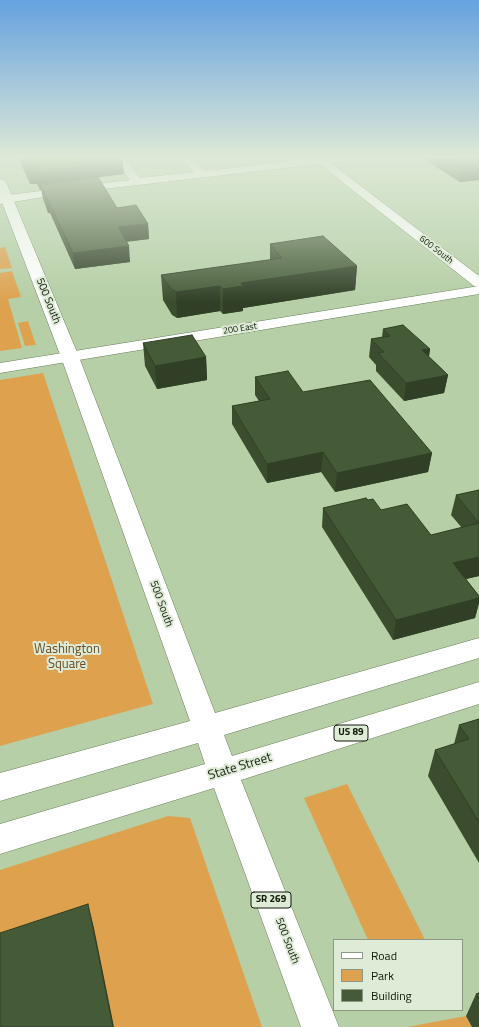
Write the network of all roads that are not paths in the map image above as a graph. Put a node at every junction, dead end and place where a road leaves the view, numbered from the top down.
1 (6, 206) edge
2 (379, 206) edge
3 (479, 283) edge
4 (479, 290) edge
5 (70, 357) junction
6 (0, 368) edge
7 (479, 648) edge
8 (479, 693) edge
9 (206, 727) junction
10 (223, 772) junction
11 (0, 786) edge
12 (0, 838) edge
13 (320, 1027) edge

1 - 5 main road, 500 South
2 - 3 main road, 600 South
4 - 5 street, 200 East
5 - 6 street, 200 East
5 - 9 main road, 500 South
7 - 9 main road
8 - 10 main road, State Street / US 89
9 - 10 main road, 500 South / SR 269
9 - 11 main road
10 - 12 main road, State Street / US 89
10 - 13 main road, 500 South / SR 269

